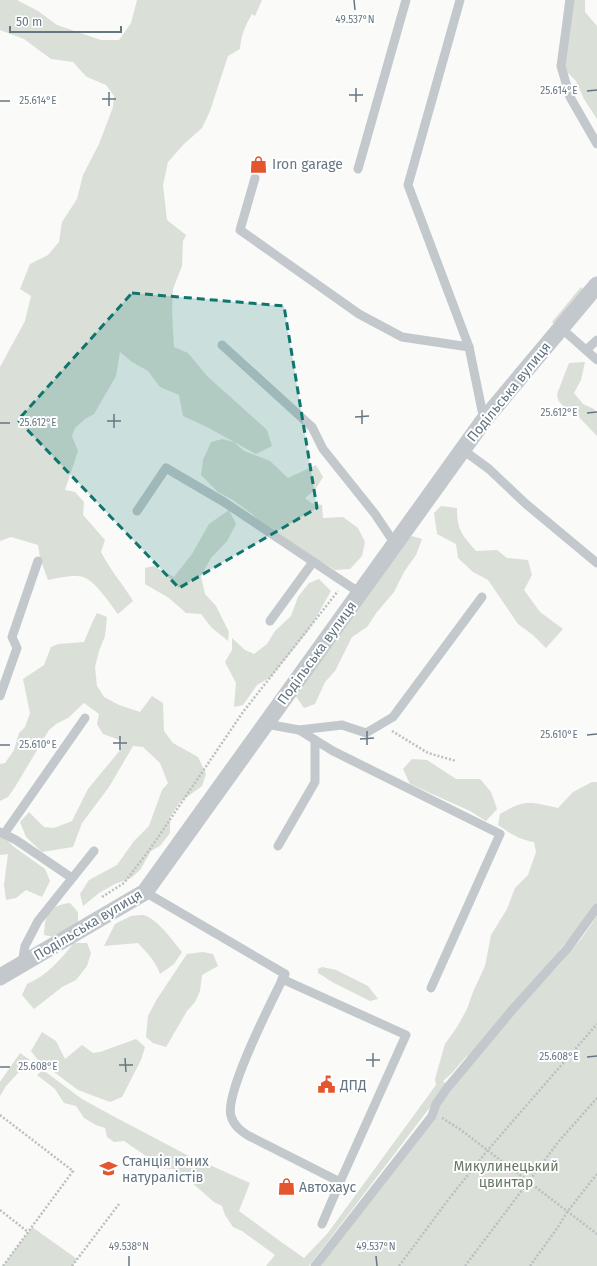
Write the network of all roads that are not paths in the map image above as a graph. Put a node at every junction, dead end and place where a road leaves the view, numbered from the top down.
1 (406, 0) edge
2 (460, 0) edge
3 (570, 0) edge
4 (597, 144) edge
5 (358, 169) dead end
6 (255, 178) dead end
7 (597, 285) edge
8 (561, 328) junction
9 (597, 340) edge
10 (222, 345) dead end
11 (469, 347) junction
12 (586, 350) junction
13 (597, 360) edge
14 (484, 420) junction
15 (463, 450) junction
16 (138, 512) dead end
17 (395, 544) junction
18 (38, 561) dead end
19 (313, 562) junction
20 (597, 564) edge
21 (360, 593) junction
22 (482, 597) dead end
23 (270, 621) dead end
24 (0, 696) edge
25 (85, 718) dead end
26 (266, 724) junction
27 (299, 730) junction
28 (315, 740) junction
29 (2, 833) edge
30 (278, 846) dead end
31 (94, 851) dead end
32 (72, 878) junction
33 (145, 892) junction
34 (597, 908) edge
35 (22, 964) junction
36 (0, 977) edge
37 (282, 979) junction
38 (430, 988) dead end
39 (340, 1182) junction
40 (322, 1224) dead end
41 (315, 1266) edge

1 - 5 lane
2 - 11 lane
3 - 4 lane
6 - 11 lane
7 - 8 street, Подільська вулиця
8 - 12 lane
8 - 14 street, Подільська вулиця
9 - 12 lane
10 - 17 lane
11 - 14 lane
12 - 13 lane
14 - 15 street, Подільська вулиця
15 - 17 street, Подільська вулиця
15 - 20 lane
16 - 19 lane
17 - 21 street, Подільська вулиця
18 - 24 lane
19 - 21 lane
19 - 23 lane
21 - 26 street, Подільська вулиця
22 - 27 lane
25 - 29 lane
26 - 27 lane
26 - 33 street, Подільська вулиця
27 - 28 lane
28 - 30 lane
28 - 38 lane
29 - 32 lane
31 - 32 lane
32 - 35 lane
33 - 35 street, Подільська вулиця
33 - 37 lane
34 - 41 lane
35 - 36 street, Подільська вулиця
37 - 39 lane
37 - 39 lane
39 - 40 lane

